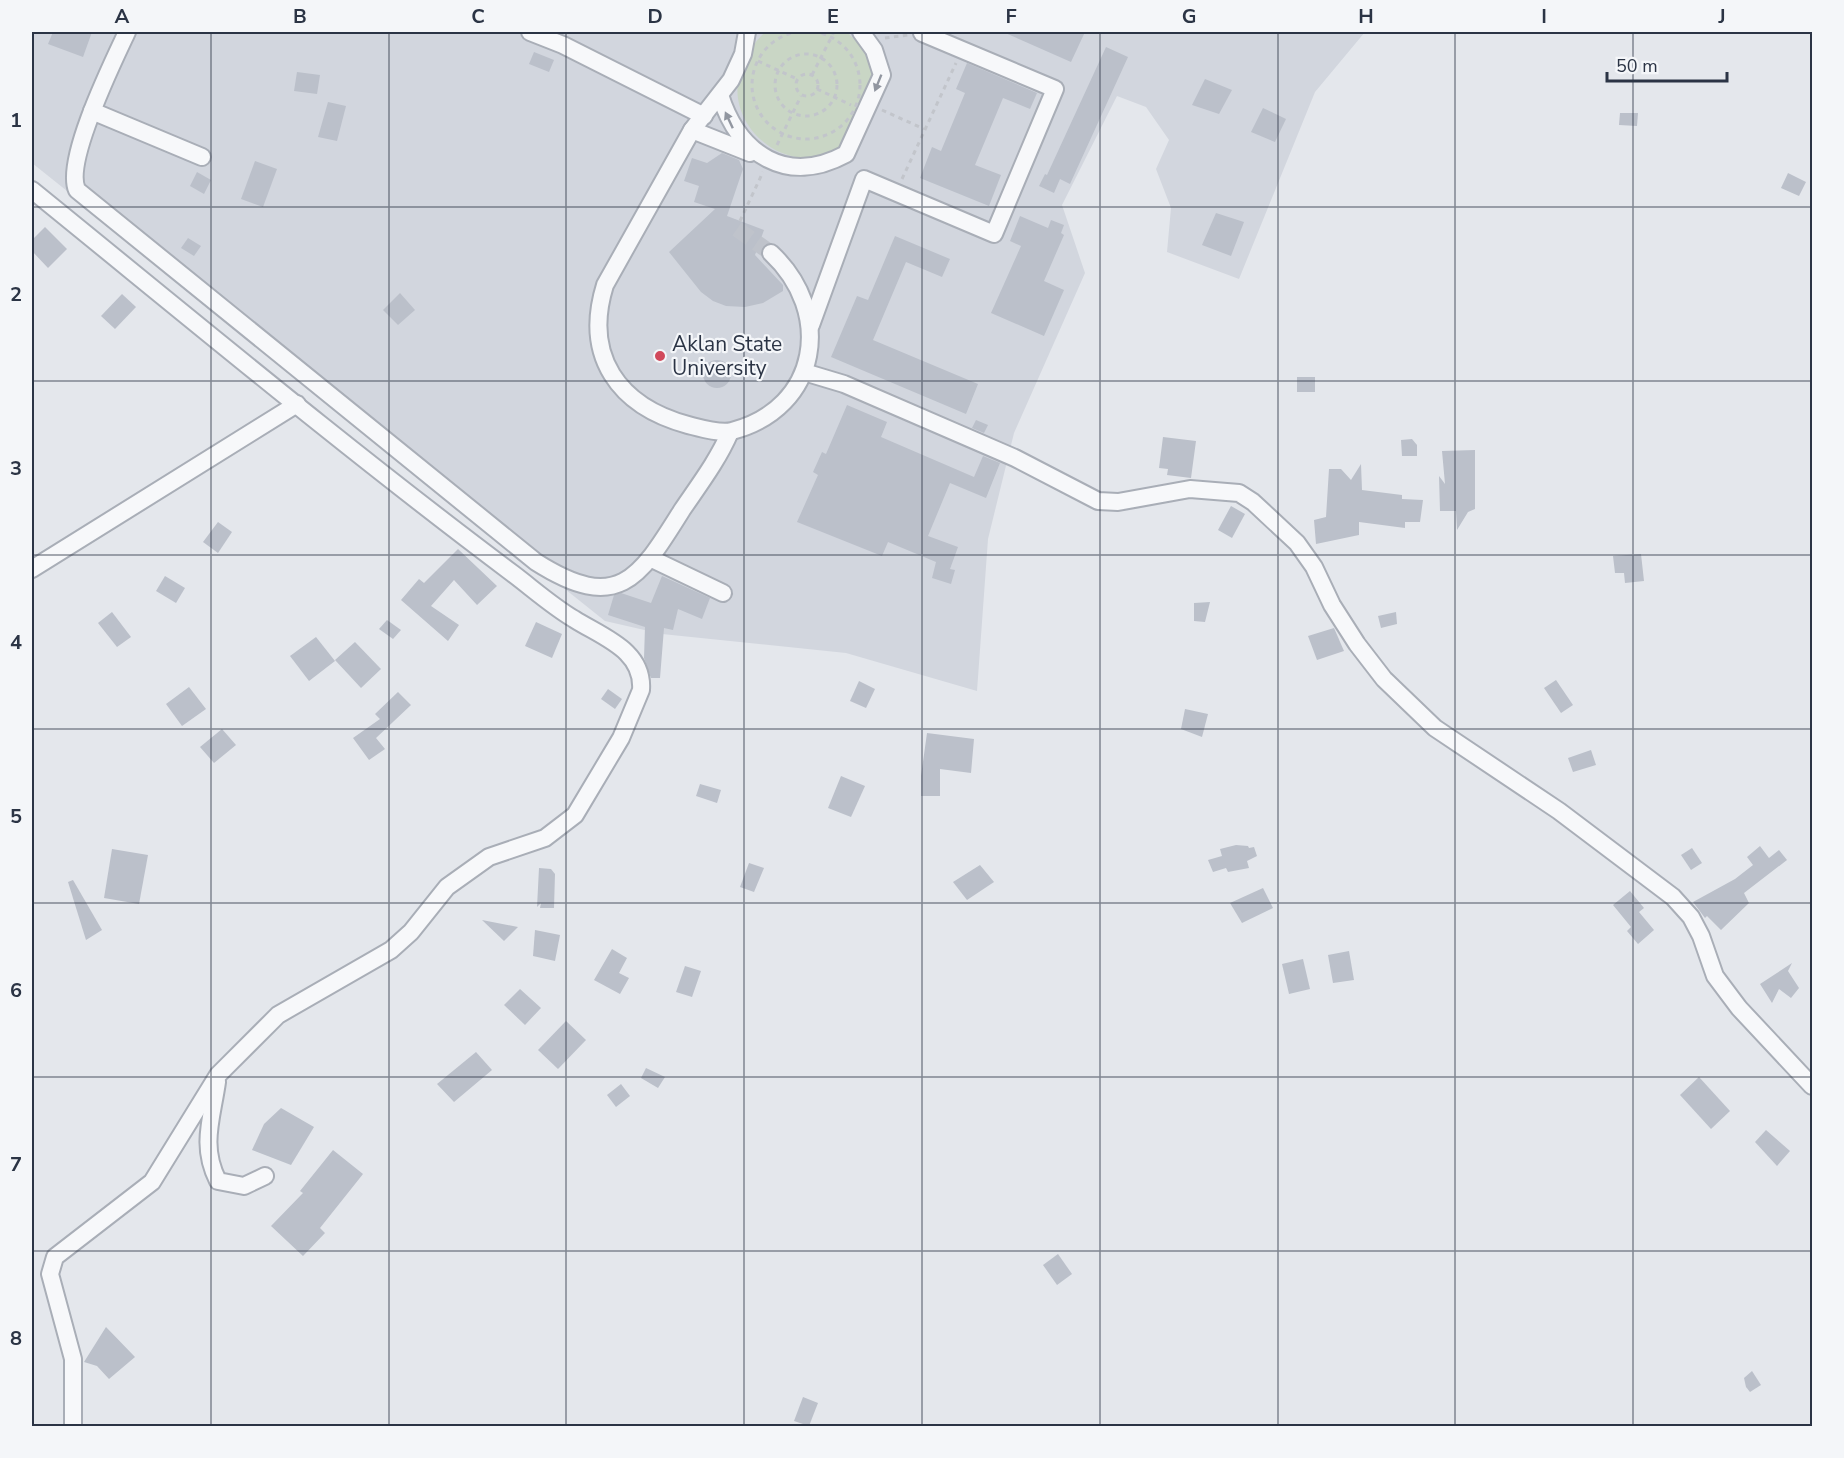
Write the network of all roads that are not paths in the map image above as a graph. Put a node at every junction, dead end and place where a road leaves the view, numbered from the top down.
1 (127, 32) edge
2 (530, 32) edge
3 (747, 32) edge
4 (922, 33) edge
5 (865, 36) edge
6 (720, 95) junction
7 (92, 111) junction
8 (704, 116) junction
9 (693, 130) junction
10 (202, 157) dead end
11 (769, 160) junction
12 (32, 190) edge
13 (771, 253) tunnel mouth
14 (810, 326) junction
15 (804, 372) junction
16 (297, 404) junction
17 (730, 432) junction
18 (652, 559) junction
19 (32, 569) edge
20 (723, 593) dead end
21 (218, 1075) junction
22 (1812, 1086) edge
23 (265, 1176) dead end
24 (73, 1426) edge

1 - 7 street
2 - 8 street
3 - 6 street
4 - 14 street
5 -> 11 street
6 - 8 street
11 -> 6 street
7 - 10 street
7 - 18 street
8 - 9 street
9 - 11 street
9 - 17 street
12 - 16 street
13 - 14 street
14 - 15 street
15 - 17 street
15 - 22 street
16 - 19 street
16 - 21 street
17 - 18 street
18 - 20 street
21 - 23 street
21 - 24 street

